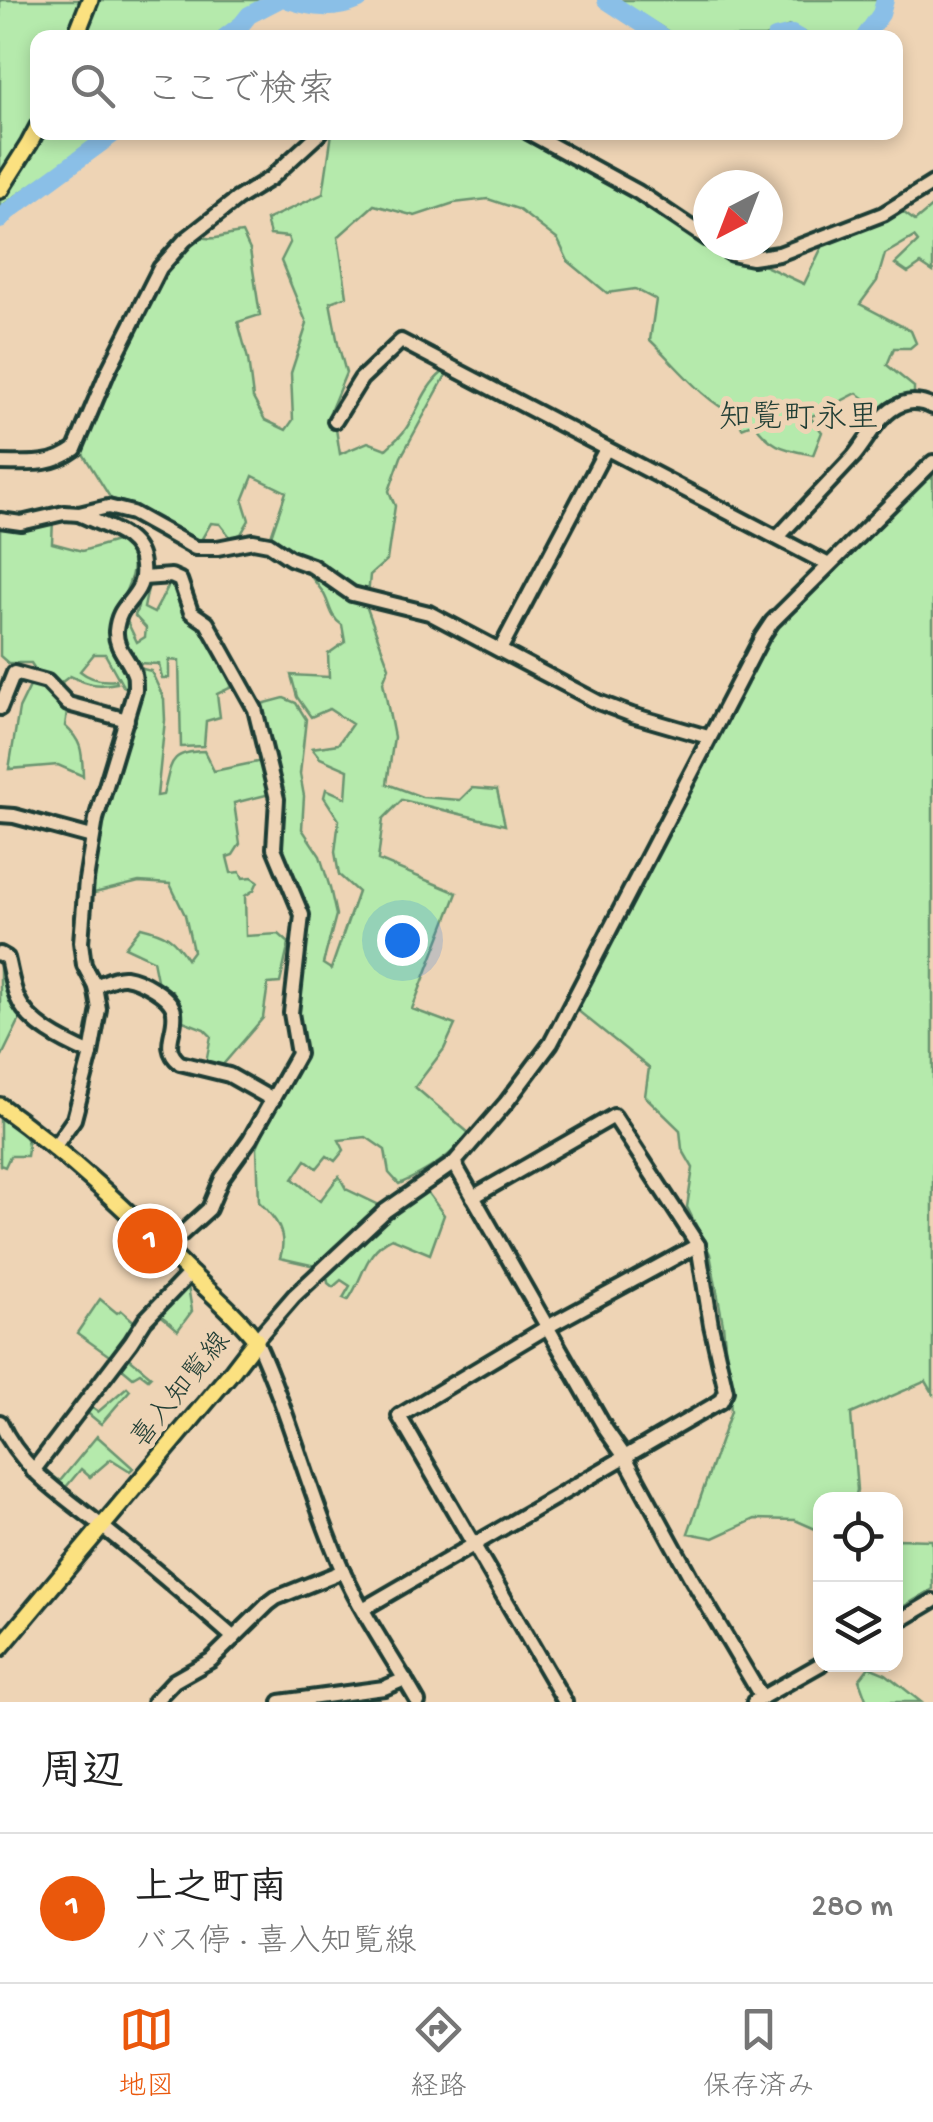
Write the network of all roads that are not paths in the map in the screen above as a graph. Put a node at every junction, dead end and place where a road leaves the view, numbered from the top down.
1 (90, 0) edge
2 (77, 30) edge
3 (30, 140) edge
4 (312, 140) edge
5 (543, 140) edge
6 (933, 182) edge
7 (0, 190) edge
8 (693, 229) edge
9 (783, 253) edge
10 (933, 407) edge
11 (335, 421) dead end
12 (606, 449) junction
13 (933, 462) edge
14 (0, 463) edge
15 (78, 514) junction
16 (0, 520) edge
17 (778, 537) junction
18 (829, 565) junction
19 (143, 578) junction
20 (500, 650) junction
21 (0, 708) edge
22 (127, 720) junction
23 (708, 737) junction
24 (0, 815) edge
25 (92, 838) junction
26 (0, 954) edge
27 (95, 986) junction
28 (91, 1054) junction
29 (272, 1100) junction
30 (0, 1106) edge
31 (55, 1146) junction
32 (454, 1163) junction
33 (473, 1197) junction
34 (698, 1245) junction
35 (166, 1248) junction
36 (190, 1272) junction
37 (549, 1326) junction
38 (256, 1340) junction
39 (0, 1422) edge
40 (625, 1457) junction
41 (33, 1471) junction
42 (102, 1526) junction
43 (473, 1545) junction
44 (343, 1571) junction
45 (933, 1602) edge
46 (363, 1609) junction
47 (903, 1618) edge
48 (234, 1638) junction
49 (0, 1648) edge
50 (813, 1669) edge
51 (405, 1679) junction
52 (758, 1700) edge
53 (154, 1702) edge
54 (280, 1702) edge
55 (418, 1702) edge
56 (565, 1702) edge

1 - 2 main road
3 - 7 main road
4 - 14 street
5 - 8 street
6 - 9 street
10 - 17 street
11 - 12 street
12 - 17 street
12 - 20 street
13 - 18 street
15 - 16 street
15 - 19 street
15 - 20 street
17 - 18 street
18 - 23 street
19 - 22 street
19 - 29 street
20 - 23 street
21 - 22 street
22 - 25 street
23 - 32 street
24 - 25 street
25 - 27 street
26 - 28 street
27 - 28 street
27 - 29 street
28 - 31 street
29 - 35 street
30 - 31 main road, 喜入知覧線
31 - 35 main road, 喜入知覧線
32 - 33 street
32 - 38 street
33 - 34 street
33 - 37 street
34 - 37 street
34 - 40 street
35 - 36 main road, 喜入知覧線
36 - 38 main road, 喜入知覧線
36 - 41 street
37 - 40 street
37 - 43 street
38 - 42 main road, 喜入知覧線
38 - 44 street
39 - 41 street
40 - 43 street
40 - 52 street
41 - 42 street
42 - 48 street
42 - 49 main road, 喜入知覧線
43 - 46 street
43 - 56 street
44 - 46 street
44 - 48 street
45 - 47 street
46 - 51 street
48 - 53 street
50 - 52 street
51 - 54 street
51 - 55 street

